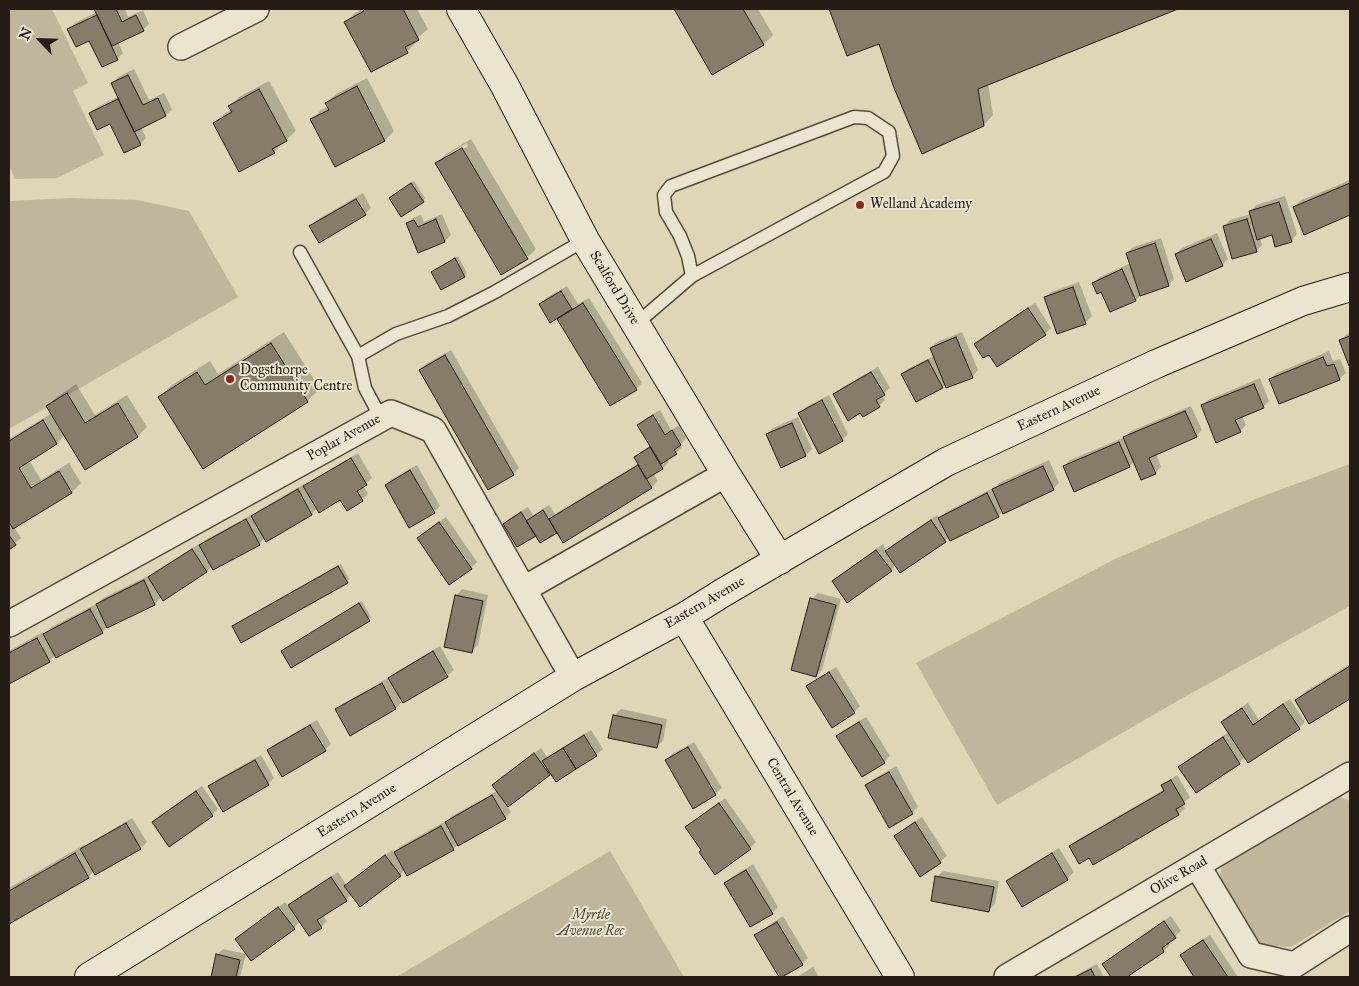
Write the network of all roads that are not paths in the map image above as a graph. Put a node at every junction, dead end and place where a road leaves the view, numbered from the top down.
1 (256, 9) edge
2 (461, 9) edge
3 (181, 47) dead end
4 (585, 240) junction
5 (300, 252) dead end
6 (692, 276) junction
7 (1350, 287) edge
8 (636, 324) junction
9 (358, 356) junction
10 (380, 418) junction
11 (726, 474) junction
12 (780, 560) junction
13 (524, 589) junction
14 (684, 617) junction
15 (9, 624) edge
16 (573, 677) junction
17 (1350, 775) edge
18 (1198, 865) junction
19 (1350, 929) edge
20 (89, 977) edge
21 (900, 977) edge
22 (1007, 977) edge

1 - 3 street
2 - 4 street, Scalford Drive
4 - 8 street, Scalford Drive
4 - 9 lane
5 - 9 lane
6 - 6 lane
6 - 8 lane
7 - 12 street, Eastern Avenue
8 - 11 street, Scalford Drive
9 - 10 lane
10 - 13 street, Poplar Avenue
10 - 15 street, Poplar Avenue
11 - 12 street, Scalford Drive
11 - 13 street
12 - 14 street, Eastern Avenue
13 - 16 street, Poplar Avenue
14 - 16 street, Eastern Avenue
14 - 21 street, Central Avenue
16 - 20 street, Eastern Avenue
17 - 18 street, Olive Road
18 - 19 street
18 - 22 street, Olive Road

